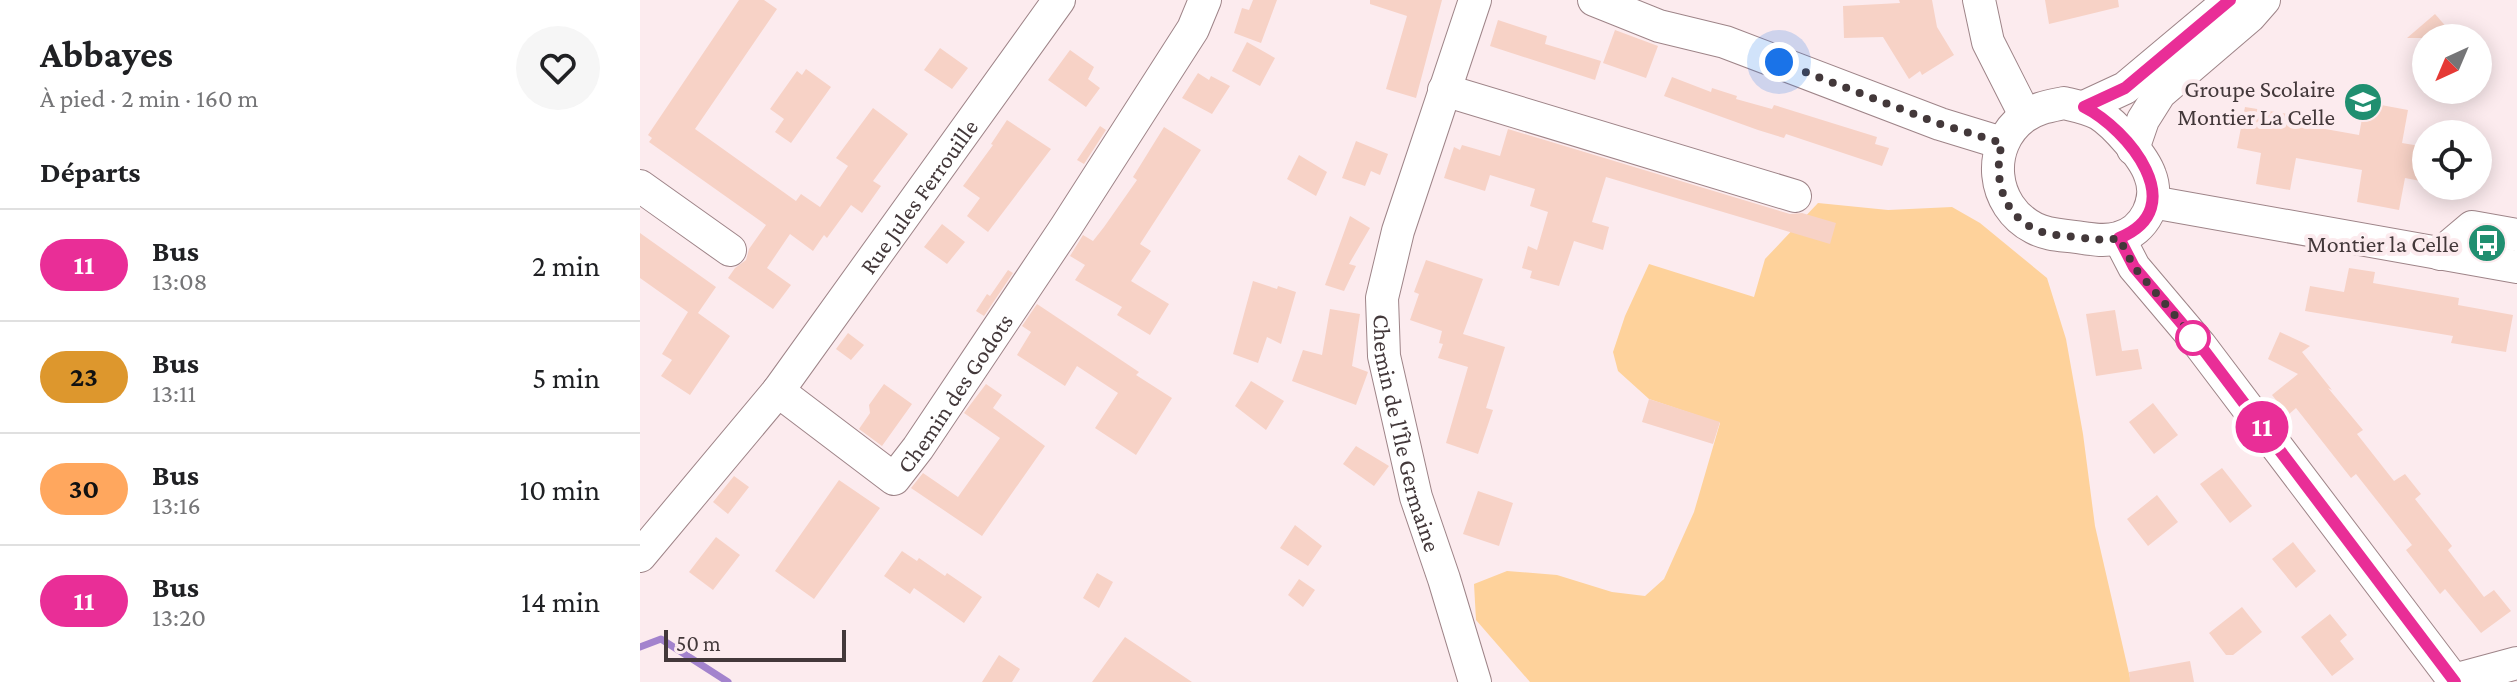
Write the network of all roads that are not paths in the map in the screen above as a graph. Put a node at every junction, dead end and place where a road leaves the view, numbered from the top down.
1 (1059, 0) edge
2 (1205, 0) edge
3 (1475, 0) edge
4 (1594, 0) edge
5 (1979, 0) edge
6 (2264, 0) edge
7 (2223, 12) edge
8 (1444, 90) junction
9 (2084, 107) junction
10 (2025, 115) junction
11 (2002, 143) junction
12 (2133, 149) junction
13 (640, 186) edge
14 (1795, 196) dead end
15 (2152, 202) junction
16 (2517, 235) edge
17 (2119, 238) junction
18 (730, 250) dead end
19 (2440, 254) junction
20 (2517, 267) edge
21 (778, 391) junction
22 (640, 556) edge
23 (2517, 663) edge
24 (2455, 681) edge
25 (1475, 682) edge

1 - 21 street, Rue Jules Ferrouille
2 - 21 street, Chemin des Godots
3 - 8 street, Chemin de l'Île Germaine
4 - 11 street
5 - 10 street
6 - 7 street
7 - 9 street
7 - 12 street
8 - 14 street
8 - 25 street, Chemin de l'Île Germaine
9 - 10 street
9 - 12 street
10 - 11 street
11 - 17 street
12 - 15 street
13 - 18 street
15 - 17 street
15 - 19 street
16 - 19 street
17 - 24 street
19 - 20 street
21 - 22 street
23 - 24 street

